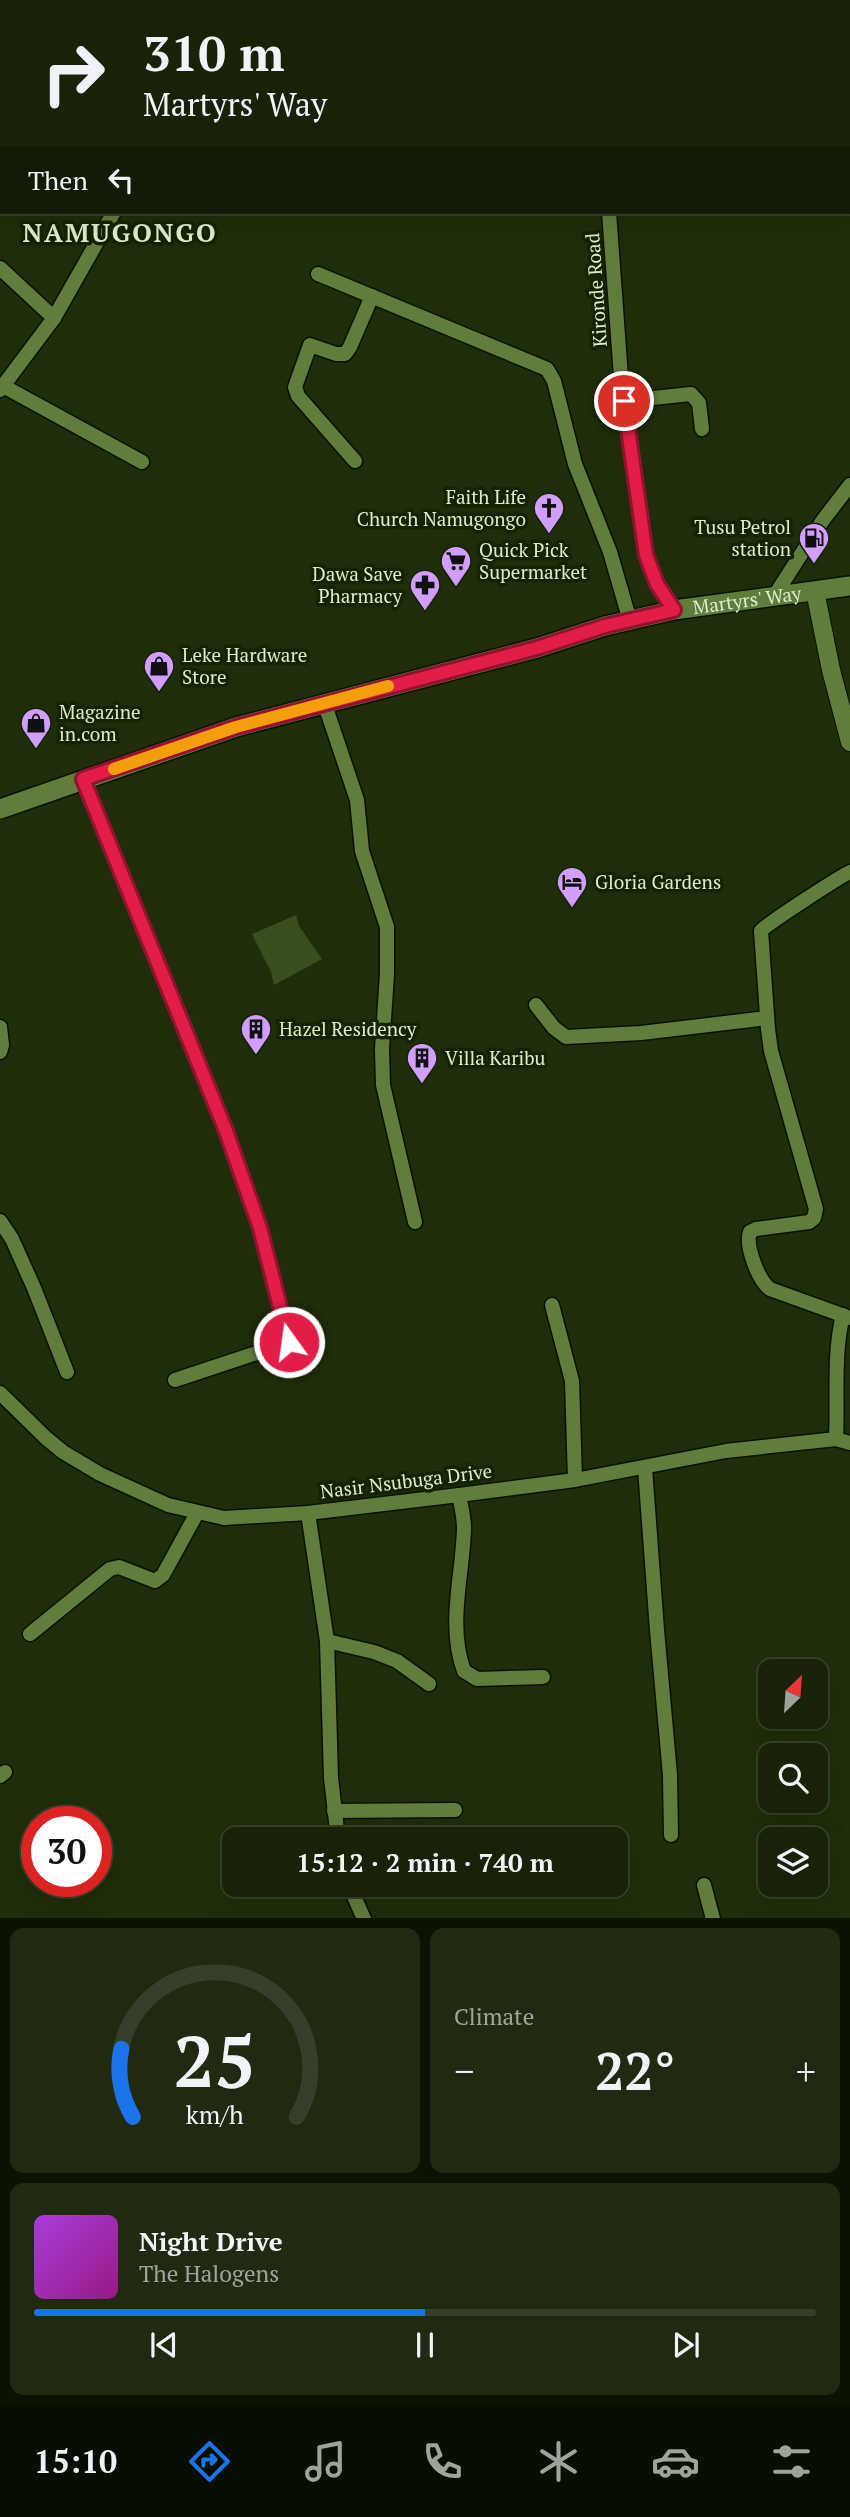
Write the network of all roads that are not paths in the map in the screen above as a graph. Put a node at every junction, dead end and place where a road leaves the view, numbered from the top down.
1 (113, 214) edge
2 (609, 214) edge
3 (0, 268) edge
4 (318, 274) dead end
5 (372, 296) junction
6 (54, 318) junction
7 (2, 388) edge
8 (624, 401) junction
9 (702, 429) dead end
10 (355, 461) dead end
11 (142, 462) dead end
12 (850, 485) edge
13 (850, 586) edge
14 (815, 591) junction
15 (775, 595) junction
16 (674, 610) junction
17 (629, 621) junction
18 (324, 702) junction
19 (850, 742) edge
20 (83, 779) junction
21 (0, 809) edge
22 (850, 872) edge
23 (536, 1005) dead end
24 (767, 1018) junction
25 (0, 1027) edge
26 (0, 1052) edge
27 (0, 1222) edge
28 (415, 1222) dead end
29 (552, 1304) dead end
30 (846, 1316) edge
31 (67, 1372) dead end
32 (175, 1380) dead end
33 (0, 1393) edge
34 (843, 1441) edge
35 (645, 1468) junction
36 (575, 1480) junction
37 (459, 1495) junction
38 (197, 1513) junction
39 (308, 1513) junction
40 (30, 1634) dead end
41 (327, 1641) junction
42 (543, 1677) dead end
43 (429, 1684) dead end
44 (455, 1810) dead end
45 (334, 1811) junction
46 (336, 1827) edge
47 (671, 1835) dead end
48 (704, 1885) dead end
49 (354, 1897) edge
50 (364, 1918) edge
51 (713, 1918) edge

1 - 6 street
2 - 8 street, Kironde Road
3 - 6 street
4 - 5 street
5 - 10 street
5 - 17 street
6 - 7 street
7 - 11 street
8 - 9 street
8 - 16 street, Kironde Road
12 - 15 street
13 - 14 main road, Martyrs' Way
14 - 15 main road, Martyrs' Way
14 - 19 street
15 - 16 main road, Martyrs' Way
16 - 17 main road, Martyrs' Way
17 - 18 main road, Martyrs' Way
18 - 20 main road, Martyrs' Way
18 - 28 street
20 - 21 main road, Martyrs' Way
20 - 32 street
22 - 24 street
23 - 24 street
24 - 30 street
25 - 26 street
27 - 31 street
29 - 36 street
30 - 34 street
33 - 38 street, Nasir Nsubuga Drive
34 - 35 street, Nasir Nsubuga Drive
35 - 36 street, Nasir Nsubuga Drive
35 - 47 street
36 - 37 street, Nasir Nsubuga Drive
37 - 39 street, Nasir Nsubuga Drive
37 - 42 street
38 - 39 street, Nasir Nsubuga Drive
38 - 40 street
39 - 41 street
41 - 43 street
41 - 45 street
44 - 45 street
45 - 46 street
48 - 51 street
49 - 50 street

